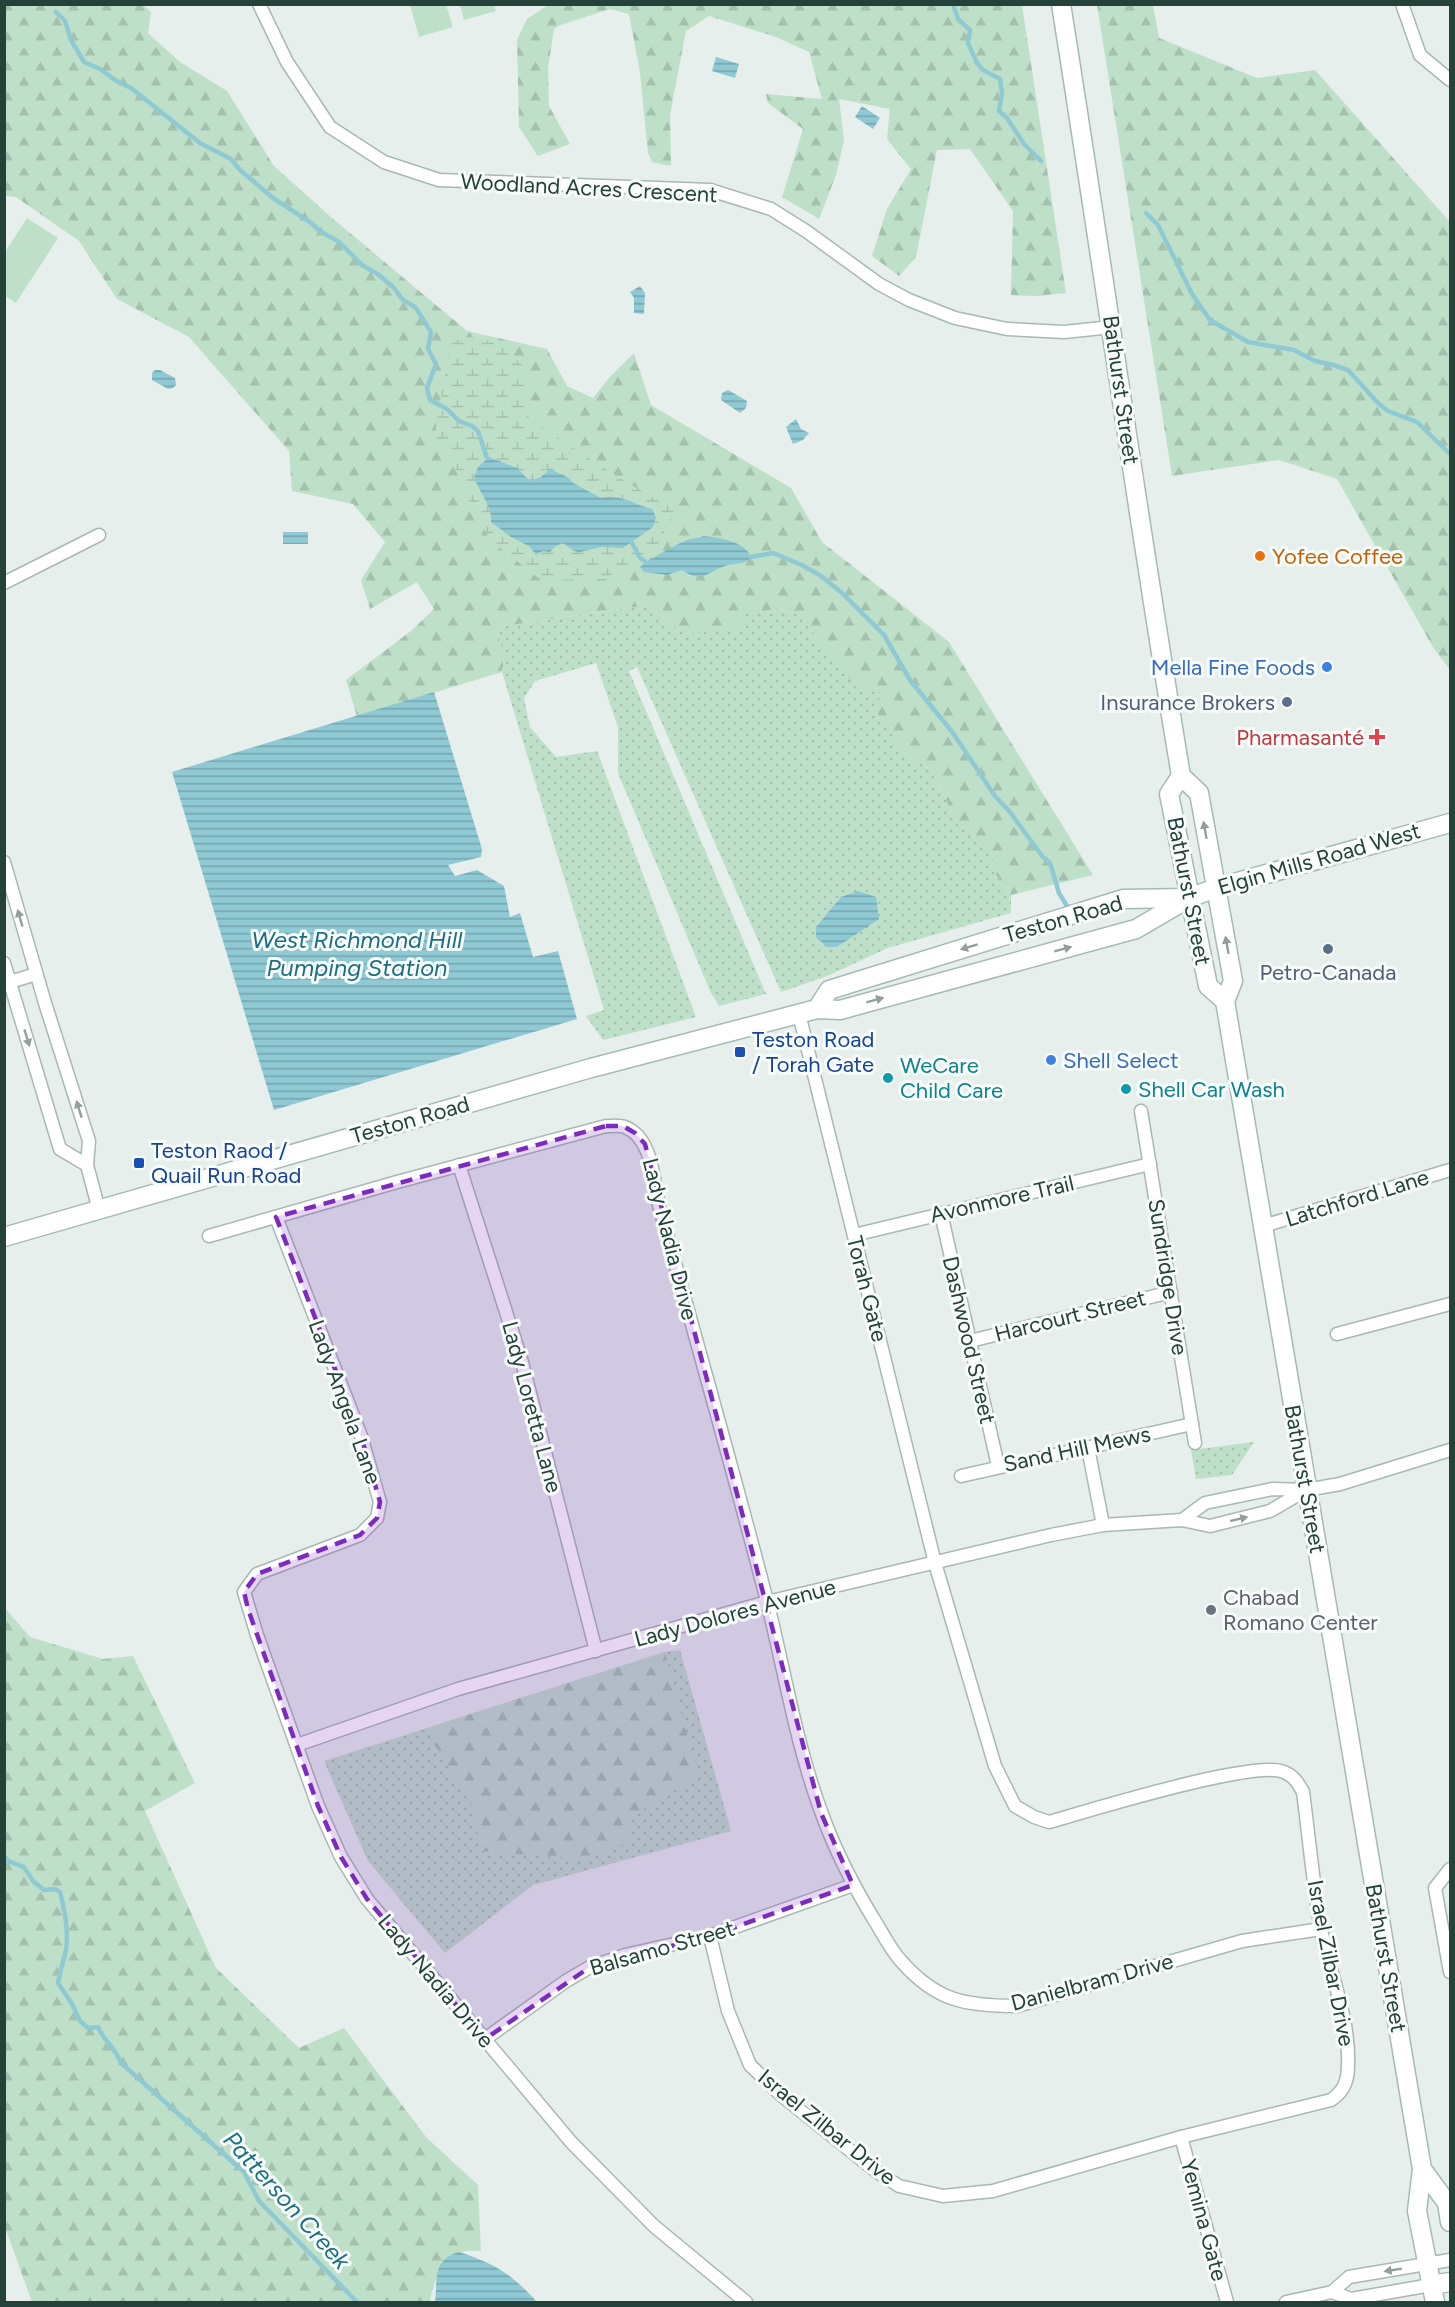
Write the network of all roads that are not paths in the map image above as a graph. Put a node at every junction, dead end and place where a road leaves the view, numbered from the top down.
1 (260, 4) edge
2 (1060, 4) edge
3 (1402, 4) edge
4 (1450, 80) edge
5 (1112, 327) junction
6 (99, 534) dead end
7 (4, 583) edge
8 (1181, 776) junction
9 (1450, 823) edge
10 (4, 862) edge
11 (1216, 888) junction
12 (1189, 898) junction
13 (4, 963) edge
14 (36, 974) junction
15 (10, 982) junction
16 (1225, 1001) junction
17 (817, 1009) junction
18 (799, 1014) junction
19 (1141, 1111) dead end
20 (1150, 1164) junction
21 (87, 1165) junction
22 (459, 1165) junction
23 (1450, 1170) edge
24 (99, 1210) junction
25 (941, 1214) junction
26 (276, 1217) junction
27 (1263, 1226) junction
28 (854, 1234) junction
29 (209, 1236) dead end
30 (4, 1237) edge
31 (1171, 1292) junction
32 (1450, 1304) edge
33 (1337, 1334) dead end
34 (970, 1341) junction
35 (1192, 1424) junction
36 (1195, 1443) dead end
37 (1088, 1448) junction
38 (1450, 1450) edge
39 (998, 1466) junction
40 (961, 1476) dead end
41 (1306, 1490) junction
42 (1182, 1520) junction
43 (1103, 1525) junction
44 (935, 1563) junction
45 (248, 1584) joint
46 (767, 1602) junction
47 (596, 1651) junction
48 (297, 1745) junction
49 (1450, 1869) edge
50 (853, 1885) junction
51 (1321, 1929) junction
52 (710, 1936) junction
53 (1450, 1972) edge
54 (485, 2039) junction
55 (1181, 2137) junction
56 (1422, 2169) junction
57 (1450, 2222) edge
58 (1450, 2260) edge
59 (1427, 2264) junction
60 (1450, 2282) edge
61 (1332, 2292) junction
62 (1433, 2294) edge
63 (746, 2302) edge
64 (1227, 2302) edge
65 (1286, 2302) edge

1 - 5 street, Woodland Acres Crescent
2 - 5 main road, Bathurst Street
3 - 4 street
5 - 8 main road, Bathurst Street
6 - 7 street
11 -> 8 main road, Bathurst Street
8 - 12 main road, Bathurst Street
9 - 11 main road, Elgin Mills Road West
14 -> 10 street
11 - 12 main road, Elgin Mills Road West
16 -> 11 main road, Bathurst Street
12 - 16 main road, Bathurst Street
17 -> 12 main road, Teston Road
12 -> 17 main road, Teston Road
13 - 15 street
14 - 15 street
21 -> 14 street
15 -> 21 street
16 - 27 main road, Bathurst Street
17 - 18 main road, Teston Road
18 - 24 main road, Teston Road
18 - 28 street, Torah Gate
19 - 20 street, Sundridge Drive
20 - 25 street, Avonmore Trail
20 - 31 street, Sundridge Drive
21 - 24 street
22 - 26 street, Lady Nadia Drive
22 - 46 street, Lady Nadia Drive
22 - 47 street, Lady Loretta Lane
23 - 27 street, Latchford Lane
24 - 30 main road, Teston Road
25 - 28 street, Avonmore Trail
25 - 34 street, Dashwood Street
26 - 29 street, Lady Nadia Drive
26 - 45 street, Lady Angela Lane
27 - 41 main road, Bathurst Street
28 - 44 street, Torah Gate
31 - 34 street, Harcourt Street
31 - 35 street, Sundridge Drive
32 - 33 street
34 - 39 street, Dashwood Street
35 - 36 street, Sundridge Drive
35 - 37 street, Sand Hill Mews
37 - 39 street, Sand Hill Mews
37 - 43 street
38 - 41 street
39 - 40 street, Sand Hill Mews
41 - 42 street
42 -> 41 street, Lady Dolores Avenue
41 - 56 main road, Bathurst Street
42 - 43 street, Lady Dolores Avenue
43 - 44 street, Lady Dolores Avenue
44 - 46 street, Lady Dolores Avenue
44 - 51 street, Israel Zilbar Drive
45 - 48 street, Lady Nadia Drive
46 - 47 street, Lady Dolores Avenue
46 - 50 street, Danielbram Drive
47 - 48 street, Lady Dolores Avenue
48 - 54 street, Lady Nadia Drive
49 - 53 street
50 - 51 street, Danielbram Drive
50 - 52 street, Balsamo Street
51 - 55 street, Israel Zilbar Drive
52 - 54 street, Balsamo Street
52 - 55 street, Israel Zilbar Drive
54 - 63 street, Lady Nadia Drive
55 - 64 street, Yemina Gate
56 - 57 main road, Bathurst Street
56 - 59 main road, Bathurst Street
58 - 59 street
59 -> 61 street
59 - 62 main road, Bathurst Street
60 - 62 main road
61 - 62 street
61 - 65 street

